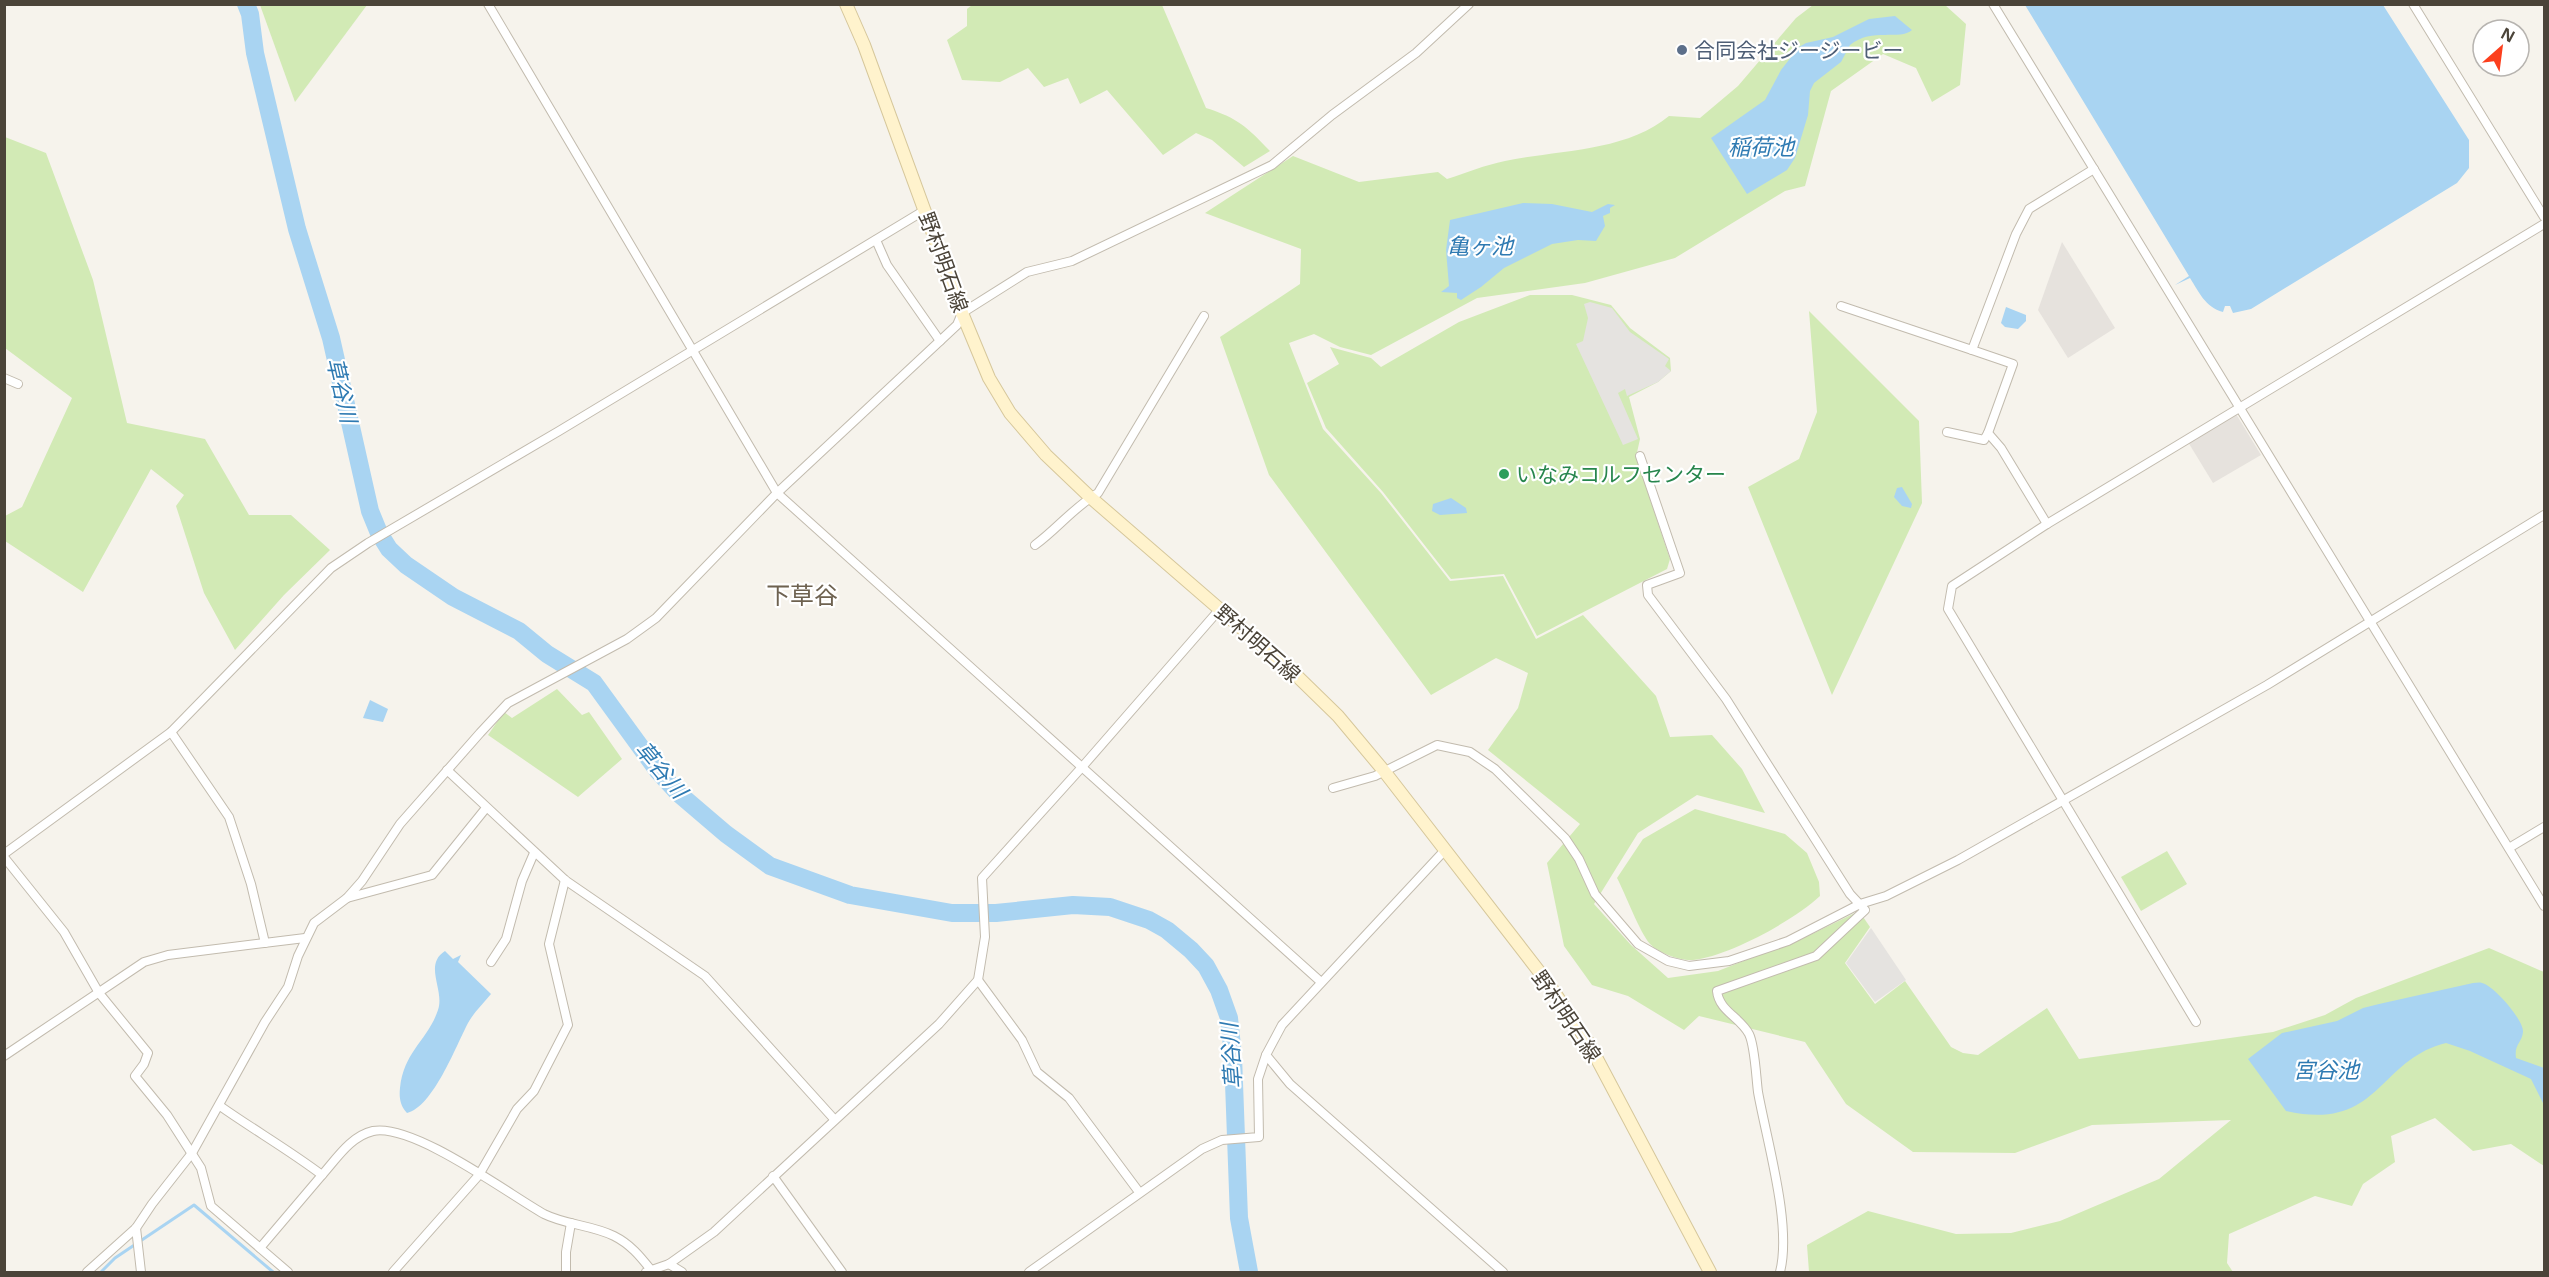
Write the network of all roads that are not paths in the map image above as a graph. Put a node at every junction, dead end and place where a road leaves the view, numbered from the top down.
1 (488, 4) edge
2 (846, 4) edge
3 (1469, 4) edge
4 (1993, 4) edge
5 (2413, 4) edge
6 (2094, 169) junction
7 (925, 210) junction
8 (2544, 217) edge
9 (2544, 224) edge
10 (876, 240) junction
11 (1841, 306) dead end
12 (962, 313) junction
13 (1204, 316) dead end
14 (940, 341) junction
15 (691, 350) junction
16 (1972, 350) junction
17 (4, 378) edge
18 (18, 384) dead end
19 (2240, 408) junction
20 (1947, 432) dead end
21 (1988, 432) junction
22 (1640, 456) dead end
23 (777, 493) junction
24 (1090, 497) junction
25 (2544, 514) edge
26 (2047, 524) junction
27 (1035, 545) dead end
28 (1219, 610) junction
29 (2369, 622) junction
30 (171, 732) junction
31 (1083, 766) junction
32 (447, 770) junction
33 (1384, 771) junction
34 (1333, 788) dead end
35 (2062, 801) junction
36 (486, 808) junction
37 (2544, 827) edge
38 (2509, 848) junction
39 (1445, 850) junction
40 (534, 853) junction
41 (4, 856) edge
42 (566, 880) junction
43 (347, 898) junction
44 (1860, 904) junction
45 (2544, 906) edge
46 (305, 938) junction
47 (265, 943) junction
48 (491, 962) dead end
49 (978, 980) junction
50 (1321, 982) junction
51 (99, 993) junction
52 (2196, 1022) dead end
53 (1266, 1055) junction
54 (4, 1056) edge
55 (220, 1106) junction
56 (834, 1119) junction
57 (192, 1153) junction
58 (322, 1175) junction
59 (479, 1175) junction
60 (773, 1176) junction
61 (1139, 1192) junction
62 (572, 1223) junction
63 (136, 1228) junction
64 (260, 1248) junction
65 (669, 1264) junction
66 (648, 1271) edge
67 (87, 1272) edge
68 (141, 1272) edge
69 (288, 1272) edge
70 (393, 1272) edge
71 (566, 1272) edge
72 (682, 1272) edge
73 (842, 1272) edge
74 (1029, 1272) edge
75 (1503, 1272) edge
76 (1710, 1272) edge
77 (1780, 1272) edge

1 - 15 street
2 - 7 main road, 野村明石線
3 - 12 street
4 - 6 street
5 - 8 street
6 - 16 street
6 - 19 street
7 - 10 street
7 - 12 main road, 野村明石線
9 - 19 street
10 - 14 street
10 - 15 street
11 - 16 street
12 - 14 street
12 - 24 main road, 野村明石線
13 - 24 street
14 - 23 street
15 - 23 street
15 - 30 street
16 - 21 street
17 - 18 street
19 - 26 street
19 - 29 street
20 - 21 street
21 - 26 street
22 - 44 street
23 - 31 street
23 - 32 street
24 - 27 street
24 - 28 main road, 野村明石線
25 - 29 street
26 - 35 street
28 - 31 street
28 - 33 main road, 野村明石線
29 - 35 street
29 - 38 street
30 - 41 street
30 - 47 street
31 - 49 street
31 - 50 street
32 - 36 street
32 - 43 street
33 - 34 street
33 - 39 main road, 野村明石線
33 - 44 street
35 - 44 street
35 - 52 street
36 - 40 street
36 - 43 street
37 - 38 street
38 - 45 street
39 - 50 street
39 - 76 main road, 野村明石線
40 - 42 street
40 - 48 street
41 - 51 street
42 - 56 street
42 - 59 street
43 - 46 street
44 - 77 street
46 - 47 street
46 - 55 street
47 - 51 street
49 - 56 street
49 - 61 street
50 - 53 street
51 - 54 street
51 - 57 street
53 - 61 street
53 - 75 street
55 - 57 street
55 - 58 street
56 - 60 street
57 - 63 street
57 - 64 street
58 - 59 street
58 - 64 street
59 - 62 street
59 - 70 street
60 - 65 street
60 - 73 street
61 - 74 street
62 - 66 street
62 - 71 street
63 - 67 street
63 - 68 street
64 - 69 street
65 - 66 street
65 - 72 street

